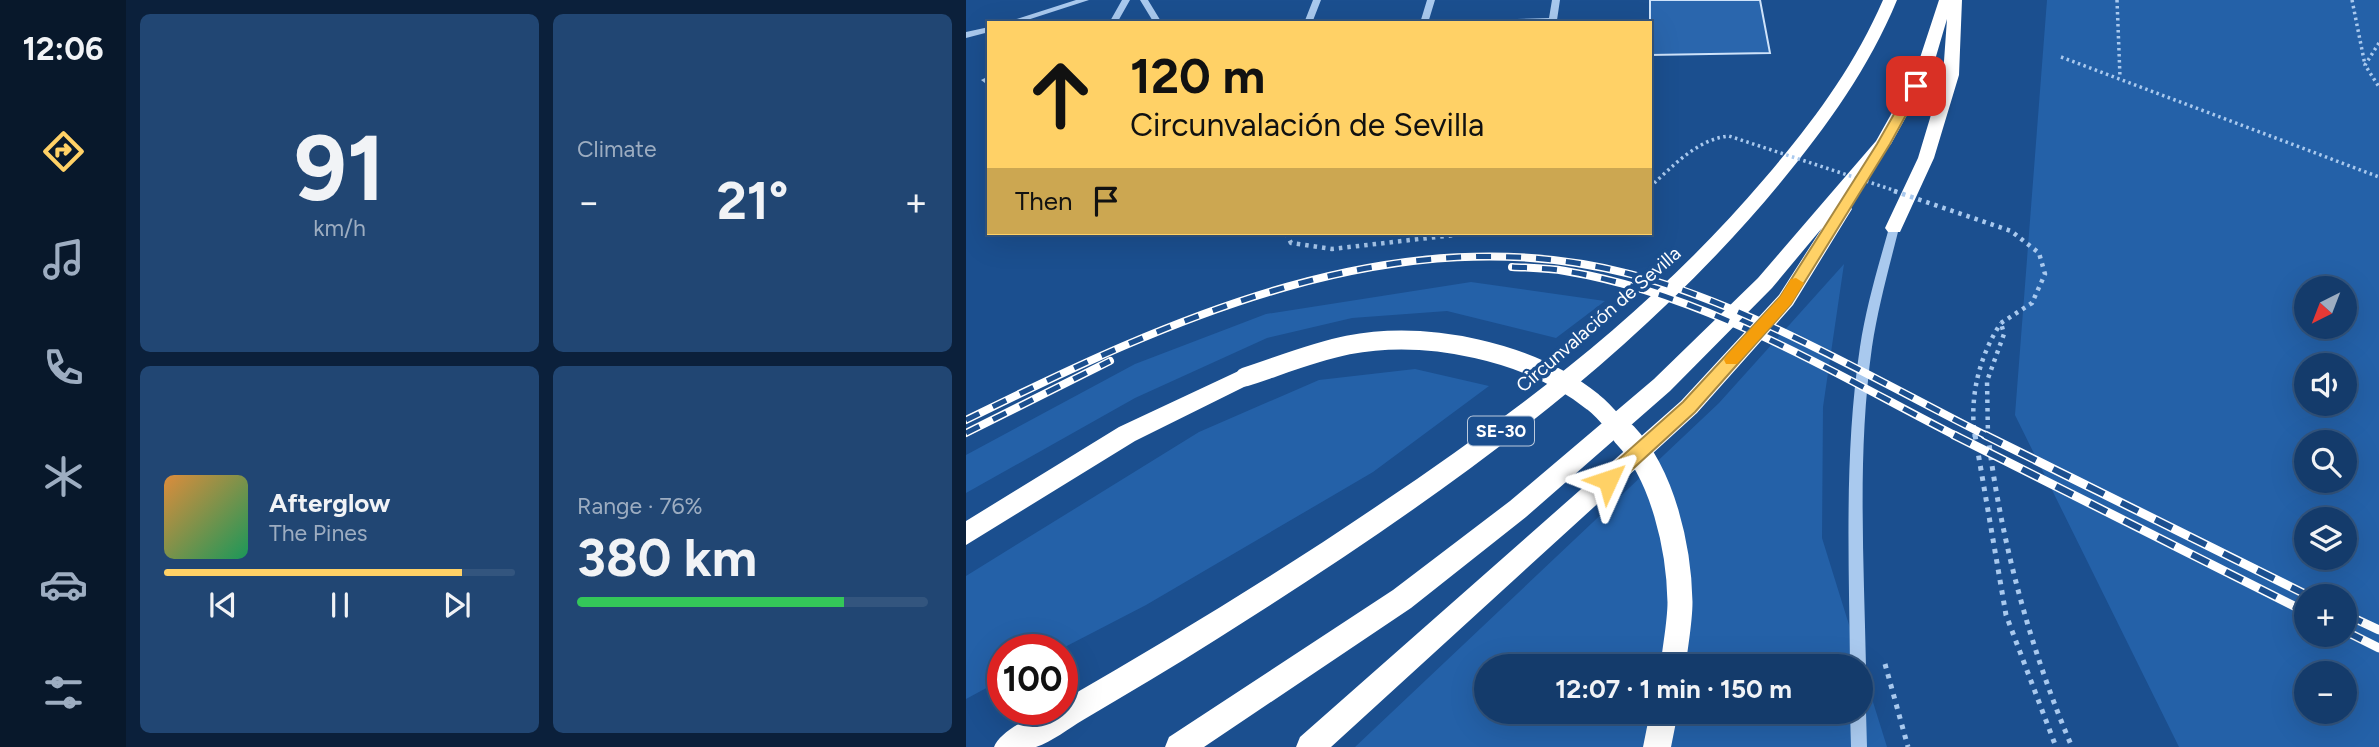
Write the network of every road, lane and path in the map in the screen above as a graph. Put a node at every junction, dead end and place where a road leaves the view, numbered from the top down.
1 (1085, 0) edge
2 (1126, 0) edge
3 (1144, 0) edge
4 (1317, 0) edge
5 (1431, 0) edge
6 (1556, 0) edge
7 (1890, 0) edge
8 (1946, 0) edge
9 (1955, 0) edge
10 (2117, 0) edge
11 (2352, 0) edge
12 (1015, 21) edge
13 (1114, 21) edge
14 (1157, 21) edge
15 (1309, 21) edge
16 (1425, 21) edge
17 (1517, 21) edge
18 (987, 30) edge
19 (966, 35) edge
20 (2379, 43) edge
21 (2062, 57) dead end
22 (2365, 65) junction
23 (2120, 78) junction
24 (2379, 87) edge
25 (1883, 144) junction
26 (2379, 177) edge
27 (1652, 185) edge
28 (1894, 228) joint
29 (1287, 235) edge
30 (1460, 235) edge
31 (2001, 323) junction
32 (1014, 503) junction
33 (966, 529) edge
34 (966, 534) edge
35 (1675, 654) edge
36 (1858, 654) edge
37 (1662, 724) edge
38 (1858, 724) edge
39 (1008, 747) edge
40 (1179, 747) edge
41 (1310, 747) edge
42 (1657, 747) edge
43 (1859, 747) edge
44 (2056, 747) edge
45 (2072, 747) edge

1 - 12 street
2 - 13 street
3 - 14 street
4 - 15 street
5 - 16 street
6 - 17 street
7 - 39 highway, Circunvalación de Sevilla / SE-30
8 - 25 highway
9 - 28 highway
10 - 23 path
11 - 22 path
18 - 19 street
20 - 22 path
21 - 23 path
22 - 24 path
23 - 26 path
25 - 40 highway
25 - 41 highway
27 - 31 path, bridge
28 - 36 street
29 - 30 path
31 - 44 path
31 - 45 path
32 - 33 highway
32 - 34 highway
32 - 35 highway, bridge
37 - 42 highway
38 - 43 street

